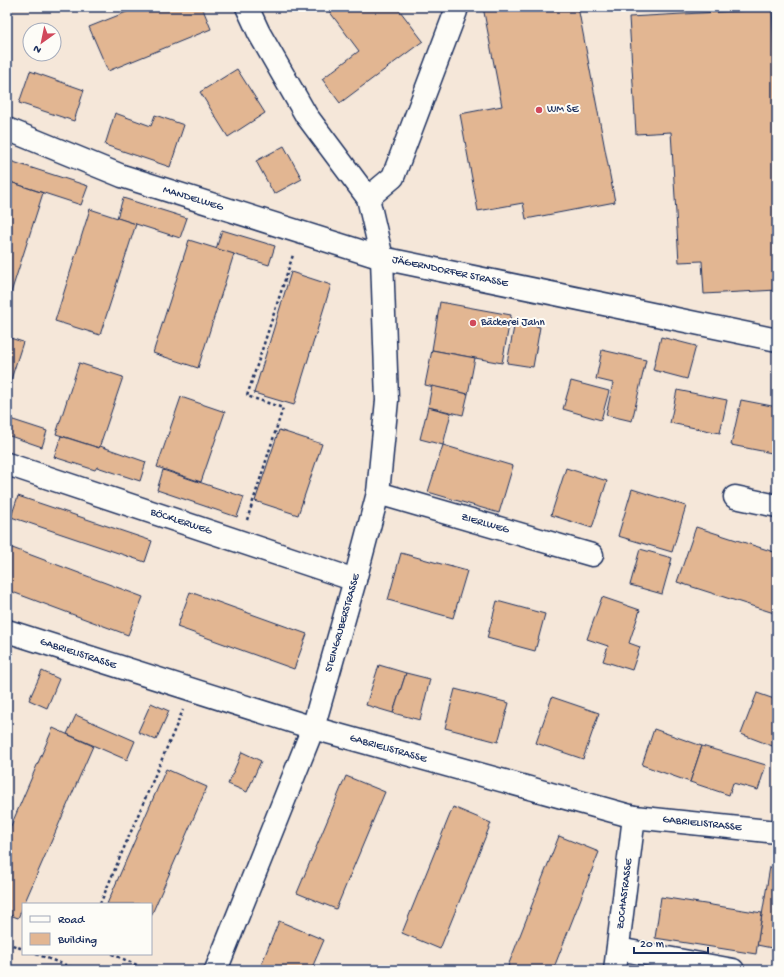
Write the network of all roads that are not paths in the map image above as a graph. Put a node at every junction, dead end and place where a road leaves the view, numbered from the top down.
1 (247, 7) edge
2 (456, 11) dead end
3 (7, 129) edge
4 (368, 198) junction
5 (382, 258) junction
6 (777, 340) edge
7 (7, 464) edge
8 (378, 493) junction
9 (735, 496) dead end
10 (777, 506) edge
11 (592, 555) dead end
12 (355, 580) junction
13 (7, 631) edge
14 (313, 728) junction
15 (634, 817) junction
16 (777, 832) edge
17 (617, 960) edge
18 (216, 970) edge
19 (733, 970) edge

1 - 4 street, JÄGERNDORFER STRASSE
2 - 4 street
3 - 5 street, MANDELWEG
4 - 5 street, JÄGERNDORFER STRASSE
5 - 6 street, JÄGERNDORFER STRASSE
5 - 8 street, STEINGRUBERSTRASSE
7 - 12 street, BÖCKLERWEG
8 - 11 street, ZIERLWEG
8 - 12 street, STEINGRUBERSTRASSE
9 - 10 street
12 - 14 street, STEINGRUBERSTRASSE
13 - 14 street, GABRIELISTRASSE
14 - 15 street, GABRIELISTRASSE
14 - 18 street, STEINGRUBERSTRASSE
15 - 16 street, GABRIELISTRASSE
15 - 17 street, ZOCHASTRASSE
17 - 19 street

